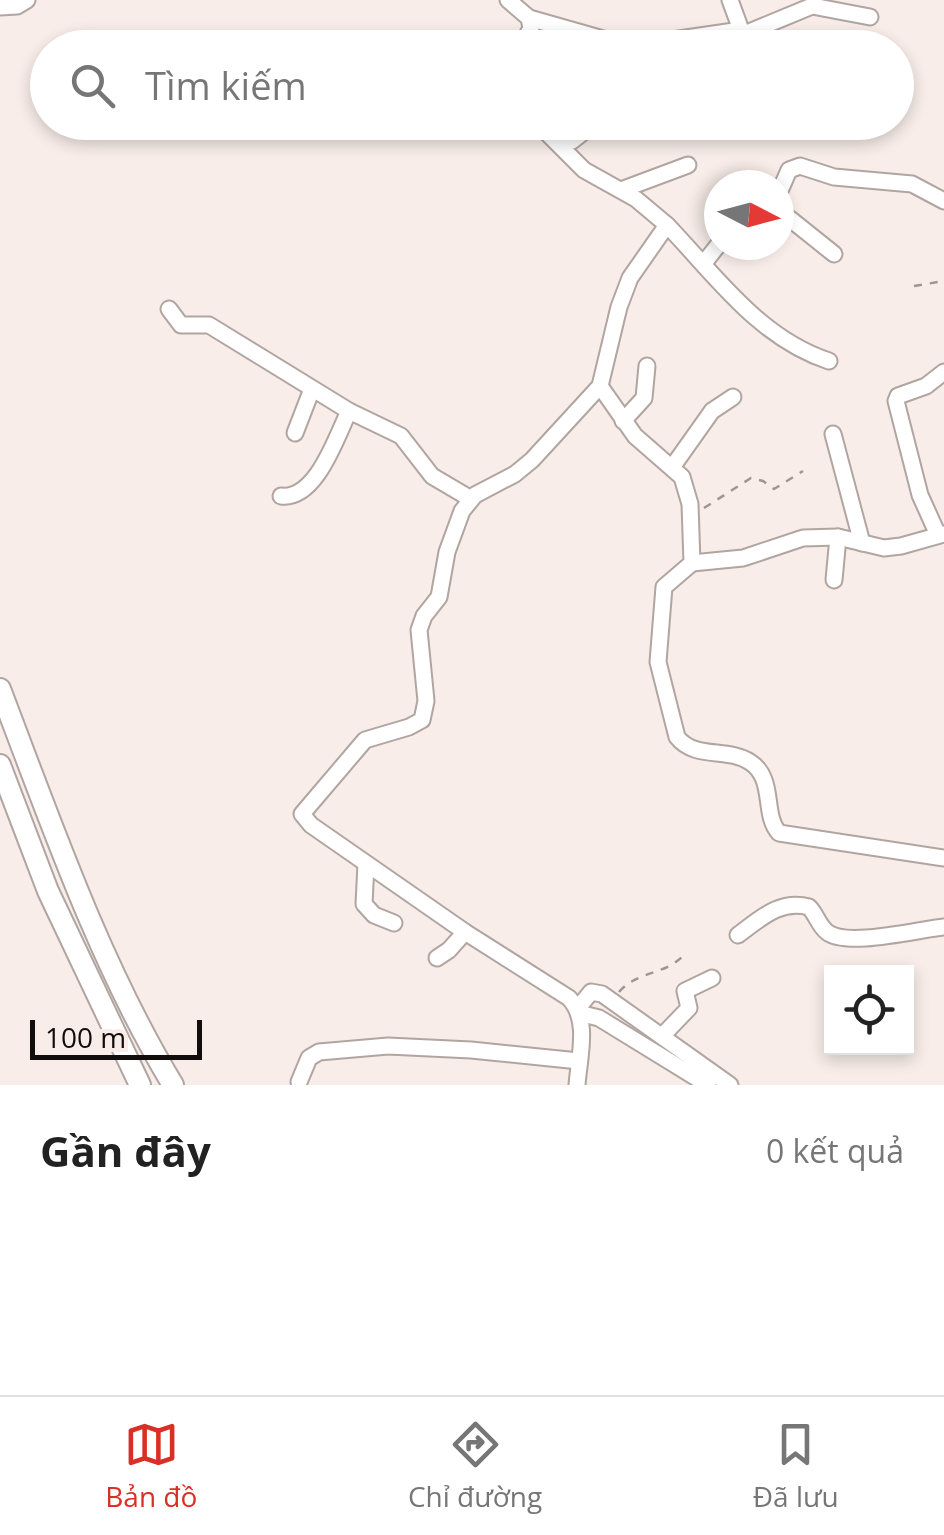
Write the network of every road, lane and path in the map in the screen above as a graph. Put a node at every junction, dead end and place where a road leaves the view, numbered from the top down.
1 (28, 0) edge
2 (508, 0) edge
3 (730, 0) edge
4 (0, 7) edge
5 (530, 18) junction
6 (870, 18) dead end
7 (530, 30) edge
8 (572, 30) edge
9 (739, 30) edge
10 (760, 30) edge
11 (558, 140) edge
12 (567, 140) edge
13 (571, 140) edge
14 (564, 145) junction
15 (688, 165) dead end
16 (788, 170) edge
17 (621, 190) junction
18 (944, 201) edge
19 (794, 222) edge
20 (667, 225) junction
21 (834, 254) dead end
22 (707, 260) edge
23 (704, 264) junction
24 (944, 281) edge
25 (914, 286) dead end
26 (168, 309) dead end
27 (829, 361) dead end
28 (647, 366) dead end
29 (944, 372) edge
30 (600, 386) junction
31 (312, 389) junction
32 (733, 397) dead end
33 (349, 411) junction
34 (623, 420) junction
35 (295, 433) dead end
36 (834, 434) dead end
37 (673, 466) junction
38 (803, 472) dead end
39 (282, 496) dead end
40 (471, 498) junction
41 (690, 517) junction
42 (941, 535) edge
43 (838, 537) junction
44 (862, 543) junction
45 (692, 563) junction
46 (834, 580) dead end
47 (0, 689) edge
48 (0, 765) edge
49 (944, 858) edge
50 (366, 864) junction
51 (394, 924) dead end
52 (944, 927) edge
53 (465, 932) junction
54 (738, 935) dead end
55 (685, 954) dead end
56 (437, 958) dead end
57 (712, 978) dead end
58 (613, 1001) junction
59 (583, 1004) junction
60 (663, 1035) junction
61 (579, 1061) junction
62 (300, 1082) dead end
63 (140, 1085) edge
64 (172, 1085) edge
65 (577, 1085) edge
66 (708, 1085) edge
67 (730, 1085) edge

1 - 4 street
2 - 5 street
3 - 9 street
5 - 7 street
5 - 8 street
6 - 10 street
11 - 14 street
12 - 14 street
13 - 14 street
14 - 17 street
15 - 17 street
16 - 18 street
17 - 20 street
19 - 21 street
20 - 23 street
20 - 30 street
22 - 23 street
23 - 27 street
24 - 25 path
26 - 31 street
28 - 34 street
29 - 42 street
30 - 34 street
30 - 40 street
31 - 33 street
31 - 35 street
32 - 37 street
33 - 39 street
33 - 40 street
34 - 37 street
36 - 44 street
37 - 41 street
38 - 41 path
40 - 50 street
41 - 45 street
42 - 44 street
43 - 44 street
43 - 45 street
43 - 46 street
45 - 49 street
47 - 64 main road
48 - 63 main road
50 - 51 street
50 - 53 street
52 - 54 street
53 - 56 street
53 - 59 street
55 - 58 path
57 - 60 street
58 - 59 street
58 - 60 street
59 - 61 street
59 - 66 street
60 - 67 street
61 - 62 street
61 - 65 street

